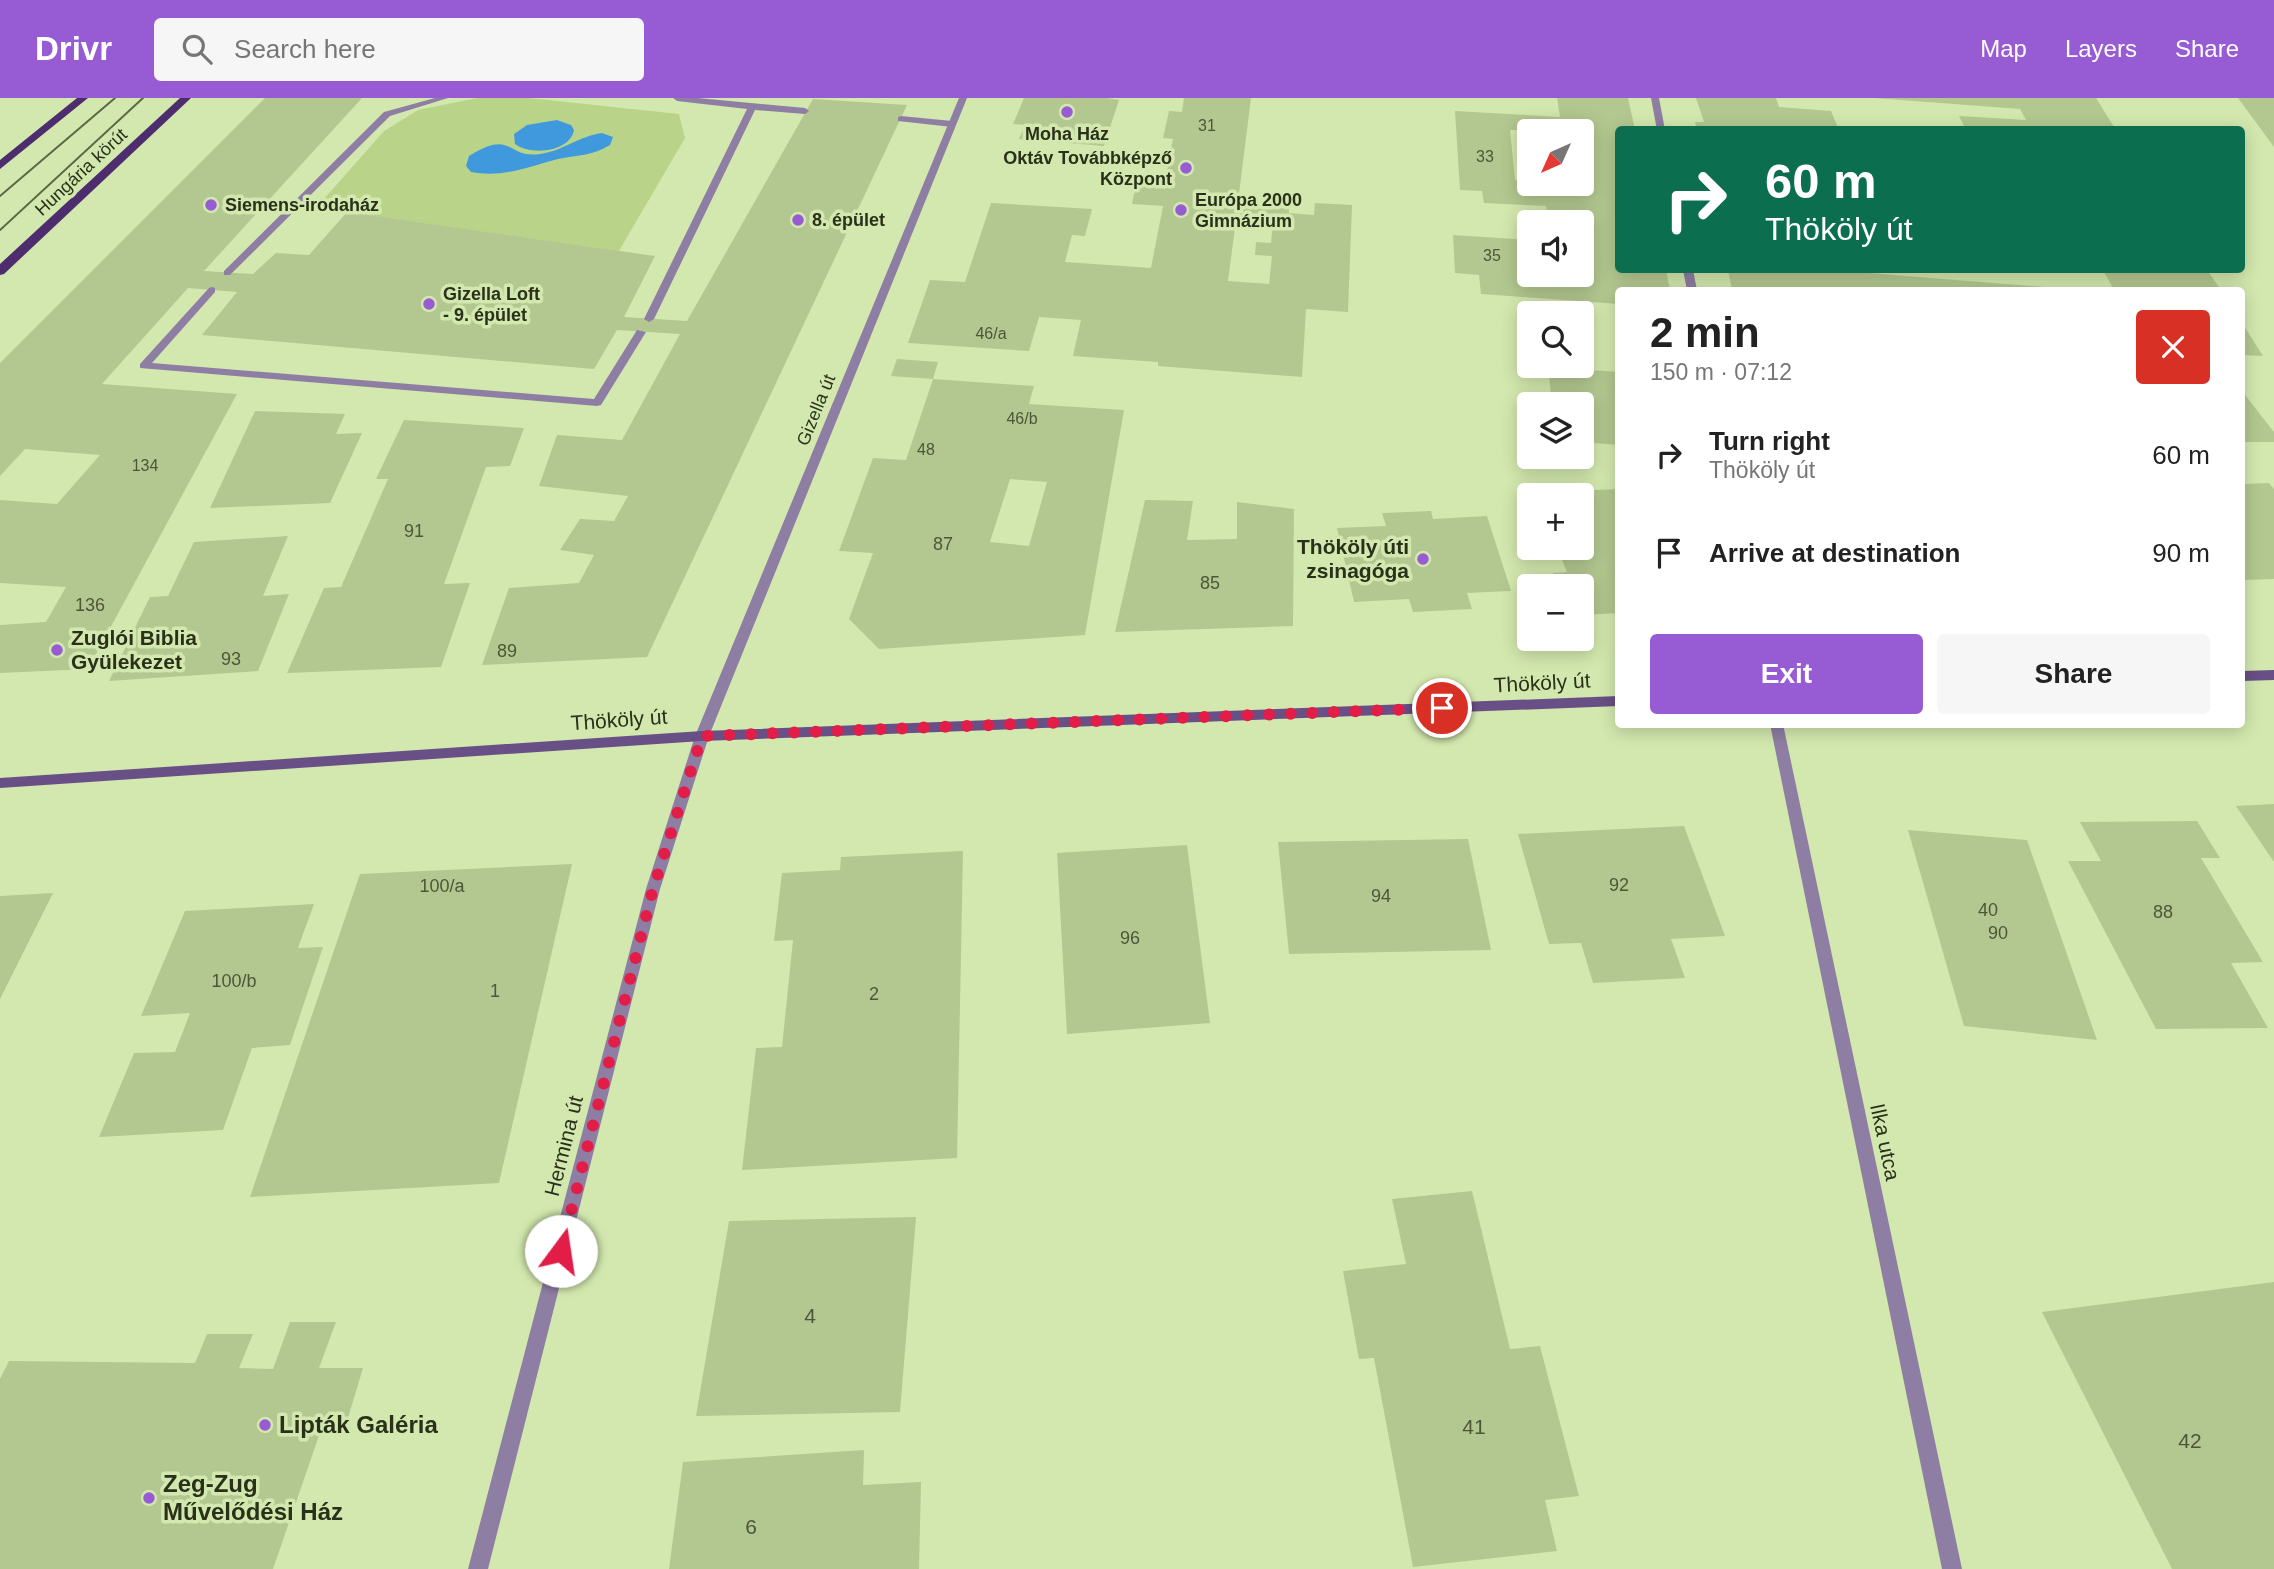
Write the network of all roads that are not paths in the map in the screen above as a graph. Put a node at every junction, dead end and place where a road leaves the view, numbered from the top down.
1 (82, 98) edge
2 (186, 98) edge
3 (444, 98) edge
4 (677, 98) edge
5 (963, 98) edge
6 (1655, 98) edge
7 (752, 107) junction
8 (805, 111) dead end
9 (901, 120) dead end
10 (952, 124) junction
11 (1660, 126) edge
12 (0, 166) edge
13 (0, 271) edge
14 (227, 273) dead end
15 (212, 290) dead end
16 (649, 319) dead end
17 (641, 332) dead end
18 (2274, 675) edge
19 (2245, 677) edge
20 (1615, 701) edge
21 (1777, 728) edge
22 (702, 736) junction
23 (0, 783) edge
24 (478, 1569) edge
25 (1952, 1569) edge

1 - 12 main road
2 - 13 main road, Hungária körút
3 - 14 street
4 - 7 street
5 - 10 street, Gizella út
6 - 11 street
7 - 8 street
7 - 16 street
9 - 10 street
10 - 22 street, Gizella út
15 - 17 street
18 - 19 main road
20 - 22 main road, Thököly út
21 - 25 street, Ilka utca
22 - 23 main road, Thököly út
22 - 24 street, Hermina út

